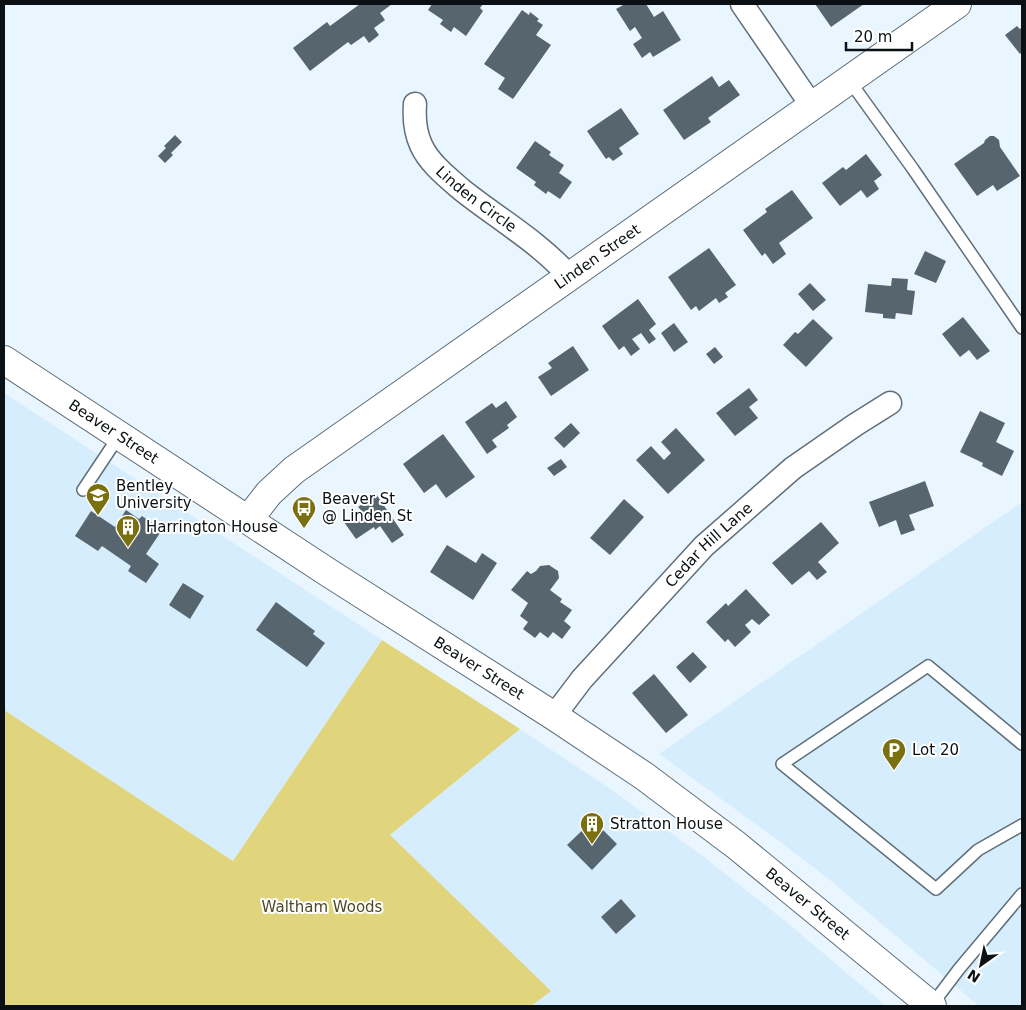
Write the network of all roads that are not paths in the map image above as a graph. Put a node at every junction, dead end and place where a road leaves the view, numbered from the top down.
1 (742, 4) edge
2 (957, 4) edge
3 (849, 80) junction
4 (415, 104) dead end
5 (812, 106) junction
6 (569, 276) junction
7 (1022, 328) edge
8 (4, 360) edge
9 (890, 403) dead end
10 (119, 436) junction
11 (83, 490) dead end
12 (248, 520) junction
13 (554, 716) junction
14 (1022, 744) edge
15 (1022, 825) edge
16 (1022, 894) edge
17 (931, 1006) edge

1 - 5 street
2 - 3 main road, Linden Street
3 - 5 main road, Linden Street
3 - 7 lane
4 - 6 street, Linden Circle
5 - 6 main road, Linden Street
6 - 12 main road, Linden Street
8 - 10 main road, Beaver Street
9 - 13 street, Cedar Hill Lane
10 - 11 lane
10 - 12 main road, Beaver Street
12 - 13 main road, Beaver Street
13 - 17 main road, Beaver Street
14 - 15 lane
16 - 17 lane

